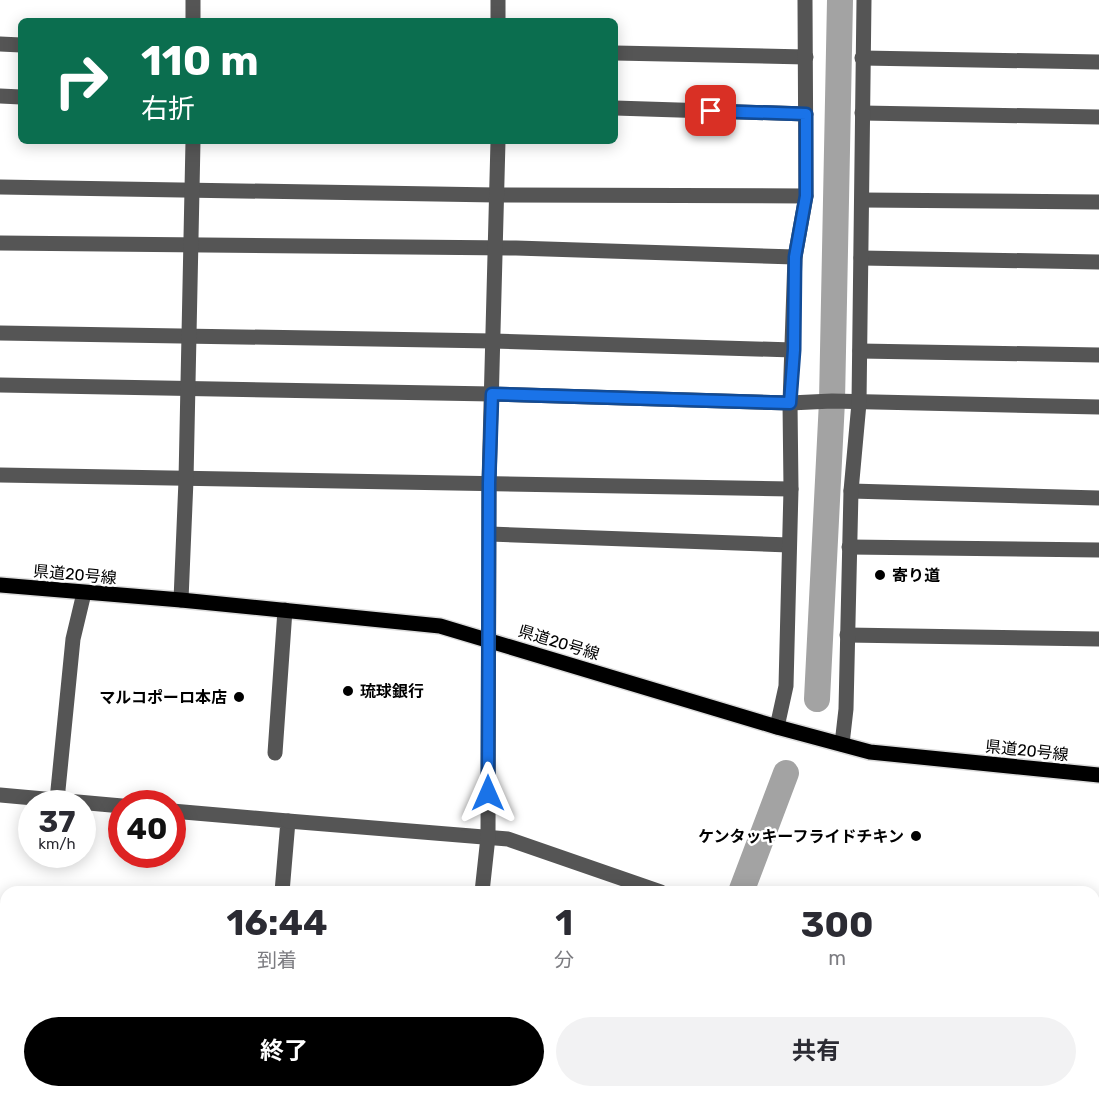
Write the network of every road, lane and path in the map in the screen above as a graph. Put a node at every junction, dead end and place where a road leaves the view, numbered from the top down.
1 (193, 0) edge
2 (498, 0) edge
3 (805, 0) edge
4 (864, 0) edge
5 (194, 18) edge
6 (498, 18) edge
7 (0, 44) edge
8 (18, 45) edge
9 (618, 53) edge
10 (806, 57) junction
11 (862, 58) junction
12 (1099, 62) edge
13 (0, 96) edge
14 (18, 97) edge
15 (618, 108) edge
16 (862, 113) junction
17 (806, 114) junction
18 (1099, 117) edge
19 (193, 144) edge
20 (498, 144) edge
21 (0, 187) edge
22 (192, 189) junction
23 (496, 195) junction
24 (806, 196) junction
25 (861, 200) junction
26 (1099, 202) edge
27 (0, 243) edge
28 (191, 244) junction
29 (495, 248) junction
30 (795, 257) junction
31 (861, 258) junction
32 (1099, 262) edge
33 (0, 333) edge
34 (189, 335) junction
35 (493, 341) junction
36 (794, 350) junction
37 (860, 351) junction
38 (1099, 355) edge
39 (0, 385) edge
40 (188, 388) junction
41 (492, 394) junction
42 (790, 403) junction
43 (859, 403) junction
44 (1099, 407) edge
45 (0, 475) edge
46 (186, 480) junction
47 (489, 483) junction
48 (791, 489) junction
49 (850, 491) junction
50 (1099, 498) edge
51 (490, 534) junction
52 (789, 545) junction
53 (849, 547) junction
54 (1099, 550) edge
55 (0, 585) edge
56 (84, 593) junction
57 (181, 600) junction
58 (285, 610) junction
59 (847, 635) junction
60 (489, 639) junction
61 (1099, 639) edge
62 (777, 727) junction
63 (842, 744) junction
64 (275, 753) dead end
65 (1099, 775) edge
66 (58, 790) edge
67 (0, 795) edge
68 (18, 797) edge
69 (186, 812) edge
70 (288, 821) junction
71 (488, 837) junction
72 (283, 886) edge
73 (483, 886) edge
74 (644, 886) edge

1 - 5 street
2 - 6 street
3 - 10 street
4 - 11 street
7 - 8 street
9 - 10 street
10 - 17 street
11 - 12 street
11 - 16 street
13 - 14 street
15 - 17 street
16 - 18 street
16 - 25 street
17 - 24 street
19 - 22 street
20 - 23 street
21 - 22 street
22 - 23 street
22 - 28 street
23 - 24 street
23 - 29 street
24 - 30 street
25 - 26 street
25 - 31 street
27 - 28 street
28 - 29 street
28 - 34 street
29 - 30 street
29 - 35 street
30 - 36 street
31 - 32 street
31 - 37 street
33 - 34 street
34 - 35 street
34 - 40 street
35 - 36 street
35 - 41 street
36 - 42 street
37 - 38 street
37 - 43 street
39 - 40 street
40 - 41 street
40 - 46 street
41 - 42 street
41 - 47 street
42 - 43 street
42 - 48 street
43 - 44 street
43 - 49 street
45 - 46 street
46 - 47 street
46 - 57 street
47 - 48 street
47 - 51 street
48 - 52 street
49 - 50 street
49 - 53 street
51 - 52 street
51 - 60 street
52 - 62 street
53 - 54 street
53 - 59 street
55 - 56 main road, 県道20号線
56 - 57 main road, 県道20号線
56 - 66 street
57 - 58 main road, 県道20号線
58 - 60 main road, 県道20号線
58 - 64 street
59 - 61 street
59 - 63 street
60 - 62 main road, 県道20号線
60 - 71 street
62 - 63 main road, 県道20号線
63 - 65 main road, 県道20号線
67 - 68 street
69 - 70 street
70 - 71 street
70 - 72 street
71 - 73 street
71 - 74 street

